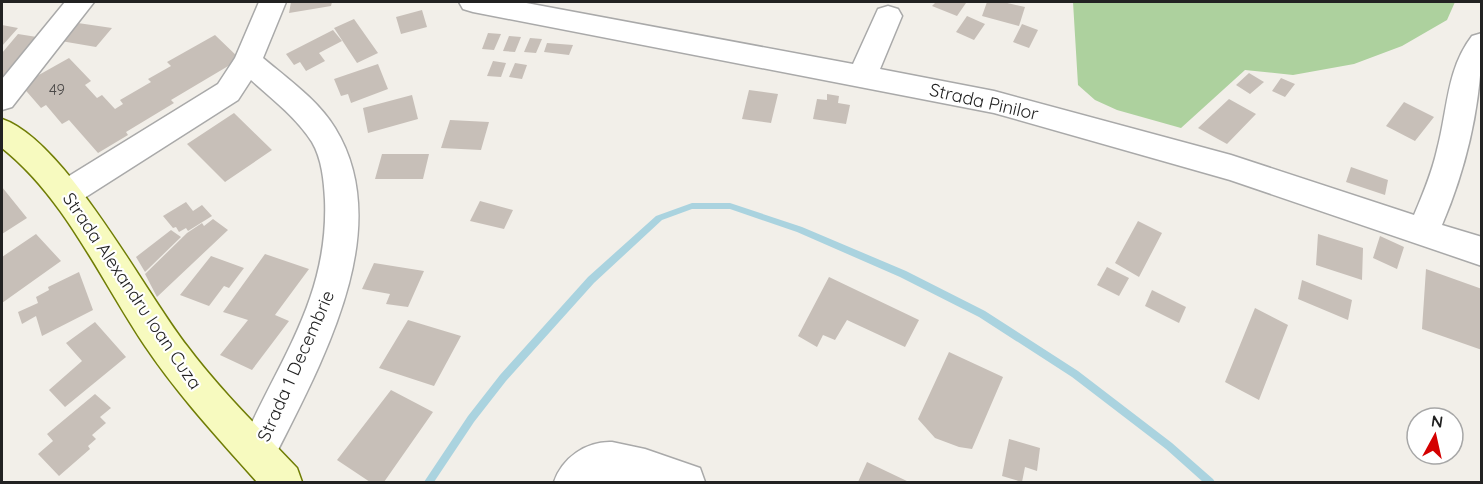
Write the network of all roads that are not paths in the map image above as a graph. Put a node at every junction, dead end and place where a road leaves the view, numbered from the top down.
1 (80, 2) edge
2 (272, 2) edge
3 (473, 2) edge
4 (888, 16) dead end
5 (1482, 43) edge
6 (248, 61) junction
7 (862, 77) junction
8 (2, 99) edge
9 (2, 131) edge
10 (67, 194) junction
11 (1423, 231) junction
12 (1482, 252) edge
13 (257, 453) junction
14 (283, 483) edge
15 (573, 483) edge
16 (686, 483) edge

1 - 8 street
2 - 6 street
3 - 7 street, Strada Pinilor
4 - 7 street
5 - 11 street
6 - 10 street
6 - 13 street, Strada 1 Decembrie
7 - 11 street, Strada Pinilor
9 - 10 main road, Strada Alexandru Ioan Cuza
10 - 13 main road, Strada Alexandru Ioan Cuza
11 - 12 street, Strada Pinilor
13 - 14 main road, Strada Alexandru Ioan Cuza
15 - 16 street

